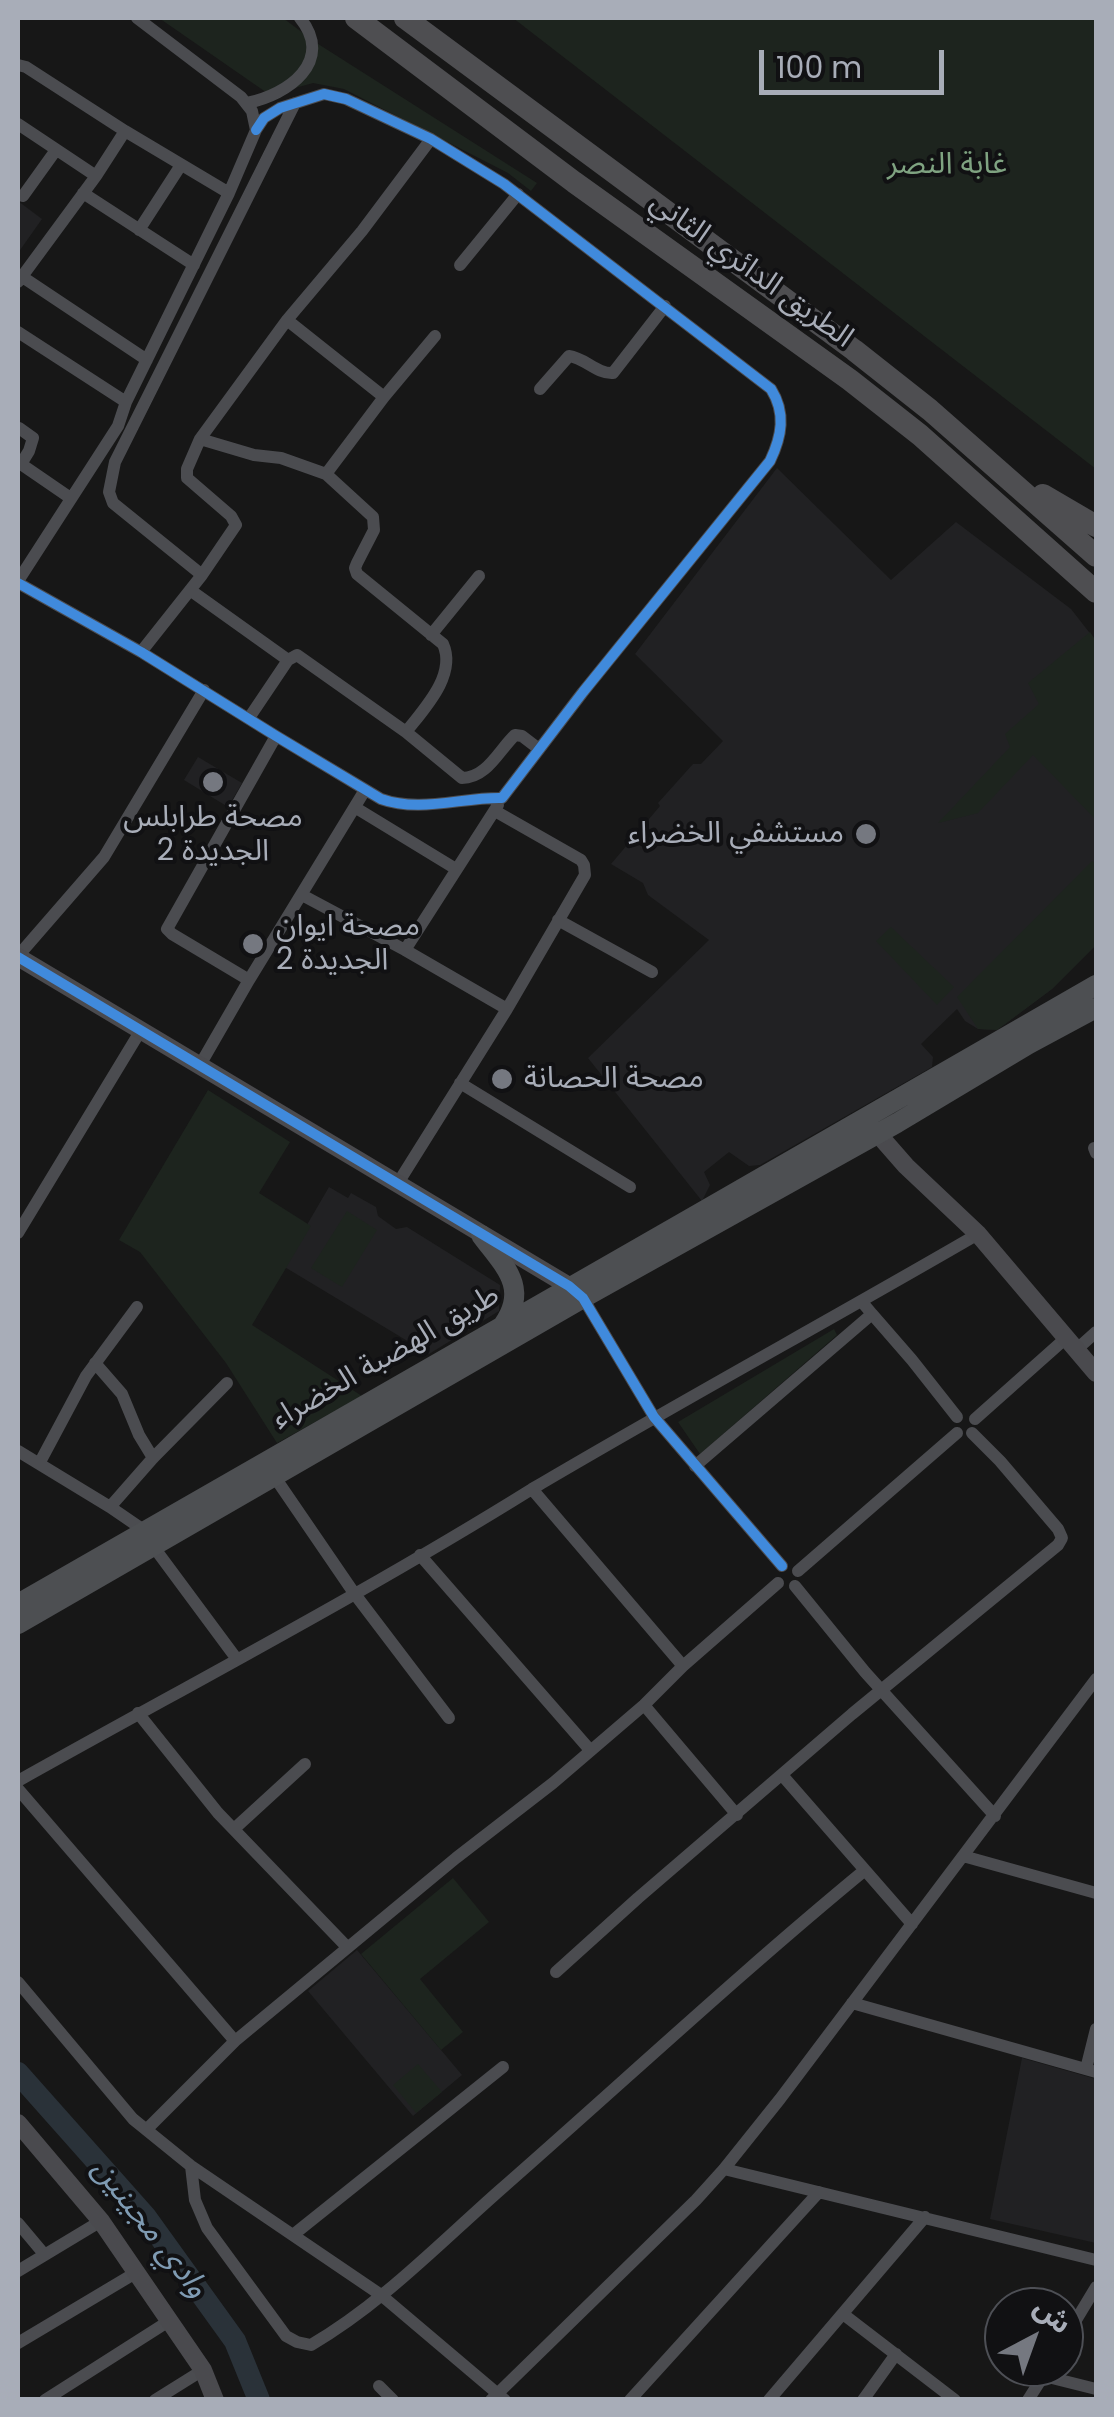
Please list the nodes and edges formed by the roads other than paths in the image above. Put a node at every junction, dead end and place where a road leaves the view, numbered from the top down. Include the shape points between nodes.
1 (137, 18) edge
2 (300, 18) edge
3 (356, 18) edge
4 (405, 18) edge
5 (18, 65) edge
6 (247, 103) junction
7 (295, 104) junction
8 (18, 124) edge
9 (256, 130) junction
10 (126, 132) junction
11 (432, 139) junction
12 (56, 150) junction
13 (180, 165) junction
14 (96, 176) junction
15 (84, 193) junction
16 (229, 193) junction
17 (518, 194) junction
18 (22, 196) dead end
19 (139, 230) junction
20 (460, 265) dead end
21 (194, 266) junction
22 (19, 279) edge
23 (665, 306) junction
24 (287, 320) junction
25 (18, 332) edge
26 (435, 336) dead end
27 (147, 360) junction
28 (540, 390) dead end
29 (384, 396) junction
30 (126, 402) junction
31 (19, 428) edge
32 (200, 439) junction
33 (19, 463) edge
34 (995, 467) junction
35 (326, 474) junction
36 (69, 497) junction
37 (1096, 526) edge
38 (1096, 556) edge
39 (202, 574) junction
40 (479, 576) dead end
41 (18, 582) edge
42 (190, 590) junction
43 (1096, 592) edge
44 (431, 635) junction
45 (142, 652) junction
46 (288, 660) junction
47 (204, 690) junction
48 (249, 718) junction
49 (406, 732) junction
50 (276, 736) junction
51 (540, 748) junction
52 (365, 790) junction
53 (502, 798) junction
54 (356, 808) junction
55 (495, 811) junction
56 (456, 869) junction
57 (302, 895) junction
58 (558, 920) junction
59 (405, 950) junction
60 (18, 956) edge
61 (652, 972) dead end
62 (248, 980) junction
63 (1096, 985) edge
64 (507, 1008) junction
65 (1096, 1008) edge
66 (1096, 1025) edge
67 (141, 1030) junction
68 (1006, 1058) junction
69 (200, 1066) junction
70 (460, 1083) junction
71 (878, 1134) junction
72 (398, 1182) junction
73 (630, 1188) dead end
74 (18, 1233) edge
75 (481, 1234) junction
76 (978, 1234) junction
77 (576, 1292) junction
78 (862, 1302) junction
79 (137, 1308) dead end
80 (872, 1314) junction
81 (502, 1326) junction
82 (1096, 1332) edge
83 (1071, 1344) junction
84 (96, 1362) junction
85 (1096, 1373) edge
86 (227, 1383) dead end
87 (654, 1417) junction
88 (968, 1428) junction
89 (18, 1451) edge
90 (153, 1458) junction
91 (39, 1464) junction
92 (695, 1466) junction
93 (274, 1476) junction
94 (532, 1489) junction
95 (110, 1507) junction
96 (149, 1538) junction
97 (420, 1555) junction
98 (782, 1566) junction
99 (798, 1571) junction
100 (778, 1583) junction
101 (795, 1586) junction
102 (354, 1593) junction
103 (18, 1604) edge
104 (18, 1624) edge
105 (236, 1658) junction
106 (684, 1666) junction
107 (1096, 1679) edge
108 (882, 1690) junction
109 (644, 1705) junction
110 (138, 1713) junction
111 (448, 1718) dead end
112 (590, 1750) junction
113 (306, 1764) dead end
114 (782, 1775) junction
115 (18, 1781) edge
116 (18, 1789) edge
117 (737, 1815) junction
118 (994, 1816) junction
119 (234, 1830) junction
120 (963, 1856) junction
121 (865, 1870) junction
122 (1096, 1893) edge
123 (912, 1924) junction
124 (347, 1947) junction
125 (556, 1972) dead end
126 (18, 1982) edge
127 (852, 2003) junction
128 (1096, 2029) edge
129 (235, 2041) junction
130 (503, 2067) dead end
131 (1091, 2070) edge
132 (19, 2127) edge
133 (147, 2130) junction
134 (191, 2166) junction
135 (724, 2169) junction
136 (819, 2192) junction
137 (925, 2217) junction
138 (101, 2220) junction
139 (18, 2224) edge
140 (294, 2235) junction
141 (44, 2254) junction
142 (1096, 2260) edge
143 (18, 2271) edge
144 (137, 2272) junction
145 (380, 2295) junction
146 (842, 2314) junction
147 (169, 2321) junction
148 (18, 2344) edge
149 (896, 2354) junction
150 (203, 2370) junction
151 (379, 2386) dead end
152 (498, 2398) edge
153 (770, 2399) edge
154 (45, 2400) edge
155 (154, 2400) edge
156 (215, 2400) edge
157 (393, 2400) edge
158 (630, 2400) edge
159 (863, 2400) edge
160 (956, 2400) edge

1 - 6 street
2 - 6 street via 311,36 308,64 279,94
3 - 43 highway, الطريق الدائري الثاني via 850,380
4 - 34 highway, الطريق الدائري الثاني via 854,350
5 - 10 street
6 - 9 street
7 - 9 street via 272,113
7 - 11 street via 340,96
7 - 39 street via 115,462 109,492 113,504
8 - 12 street
9 - 16 street
10 - 13 street
10 - 14 street
11 - 17 street
11 - 24 street
12 - 14 street
12 - 18 street
13 - 16 street
13 - 19 street
14 - 15 street
15 - 19 street
15 - 22 street
16 - 21 street
17 - 20 street
17 - 23 street
19 - 21 street
21 - 27 street
22 - 27 street
23 - 28 street via 613,373 569,356
23 - 51 street via 772,388 781,422 778,443
24 - 29 street
24 - 32 street
25 - 30 street
26 - 29 street
27 - 30 street
29 - 35 street
30 - 36 street via 118,426
31 - 33 street via 33,438
32 - 35 street
32 - 39 street via 186,478 236,525
33 - 36 street
34 - 37 highway
34 - 38 highway, الطريق الدائري الثاني
35 - 44 street via 375,523 357,574
36 - 41 street
39 - 42 street
40 - 44 street
41 - 45 street
42 - 45 street
42 - 46 street
44 - 49 street via 448,659 426,708
45 - 47 street
46 - 48 street
46 - 49 street via 301,656
47 - 48 street
47 - 60 street via 104,857
48 - 50 street
49 - 51 street via 462,778 474,778 516,736
50 - 52 street
50 - 62 street via 167,929
51 - 53 street
52 - 53 street via 410,805
52 - 54 street
53 - 55 street
54 - 56 street
54 - 57 street
55 - 56 street
55 - 58 street via 584,865 583,879
56 - 59 street
57 - 59 street
57 - 62 street
58 - 61 street
58 - 64 street
59 - 64 street
60 - 67 street
62 - 69 street
63 - 77 main road, طريق الهضبة الخضراء
64 - 70 street
65 - 68 main road, طريق الهضبة الخضراء
66 - 68 main road
67 - 69 street
67 - 74 street
68 - 71 main road, طريق الهضبة الخضراء
69 - 72 street
70 - 72 street
70 - 73 street
71 - 76 street
71 - 77 main road, طريق الهضبة الخضراء
72 - 75 street
75 - 77 street
75 - 81 main road via 513,1282 514,1302
76 - 78 street
76 - 83 street
77 - 81 main road, طريق الهضبة الخضراء
77 - 87 street
77 - 93 main road, طريق الهضبة الخضراء
78 - 80 street
78 - 87 street
79 - 84 street
80 - 88 street via 957,1417 965,1414
80 - 92 street
81 - 96 main road, طريق الهضبة الخضراء
82 - 83 street
83 - 85 street
83 - 88 street
84 - 90 street via 122,1394
84 - 91 street
86 - 90 street
87 - 92 street
87 - 94 street
88 - 99 street
88 - 108 street via 1062,1540
89 - 91 street
90 - 95 street
91 - 95 street
92 - 98 street
93 - 96 main road, طريق الهضبة الخضراء
93 - 102 street
94 - 97 street
94 - 106 street
95 - 96 street
96 - 103 main road, طريق الهضبة الخضراء
96 - 104 main road, طريق الهضبة الخضراء
96 - 105 street
97 - 102 street
97 - 112 street
98 - 99 street
98 - 100 street
99 - 101 street
100 - 101 street
100 - 106 street
101 - 108 street
102 - 105 street
102 - 111 street
105 - 110 street
106 - 109 street
107 - 118 street
108 - 114 street
108 - 118 street
109 - 112 street
109 - 117 street
110 - 115 street
110 - 119 street
112 - 124 street
113 - 119 street
114 - 117 street
114 - 121 street
116 - 129 street
117 - 125 street
118 - 120 street
119 - 124 street
120 - 122 street
120 - 123 street
121 - 123 street
121 - 145 street
123 - 127 street
124 - 129 street
126 - 133 street
127 - 131 street
127 - 135 street
128 - 131 street
129 - 133 street
130 - 140 street
132 - 138 street
133 - 134 street
134 - 140 street
134 - 145 street via 195,2200 208,2228 286,2336 311,2345
135 - 136 street
135 - 152 street
136 - 137 street
136 - 158 street
137 - 142 street
137 - 146 street
138 - 141 street
138 - 144 street
139 - 141 street
140 - 145 street
141 - 143 street
144 - 147 street
144 - 148 street
145 - 152 street
146 - 149 street
146 - 153 street
147 - 150 street
147 - 154 street
149 - 159 street
149 - 160 street
150 - 155 street
150 - 156 street
151 - 157 street

